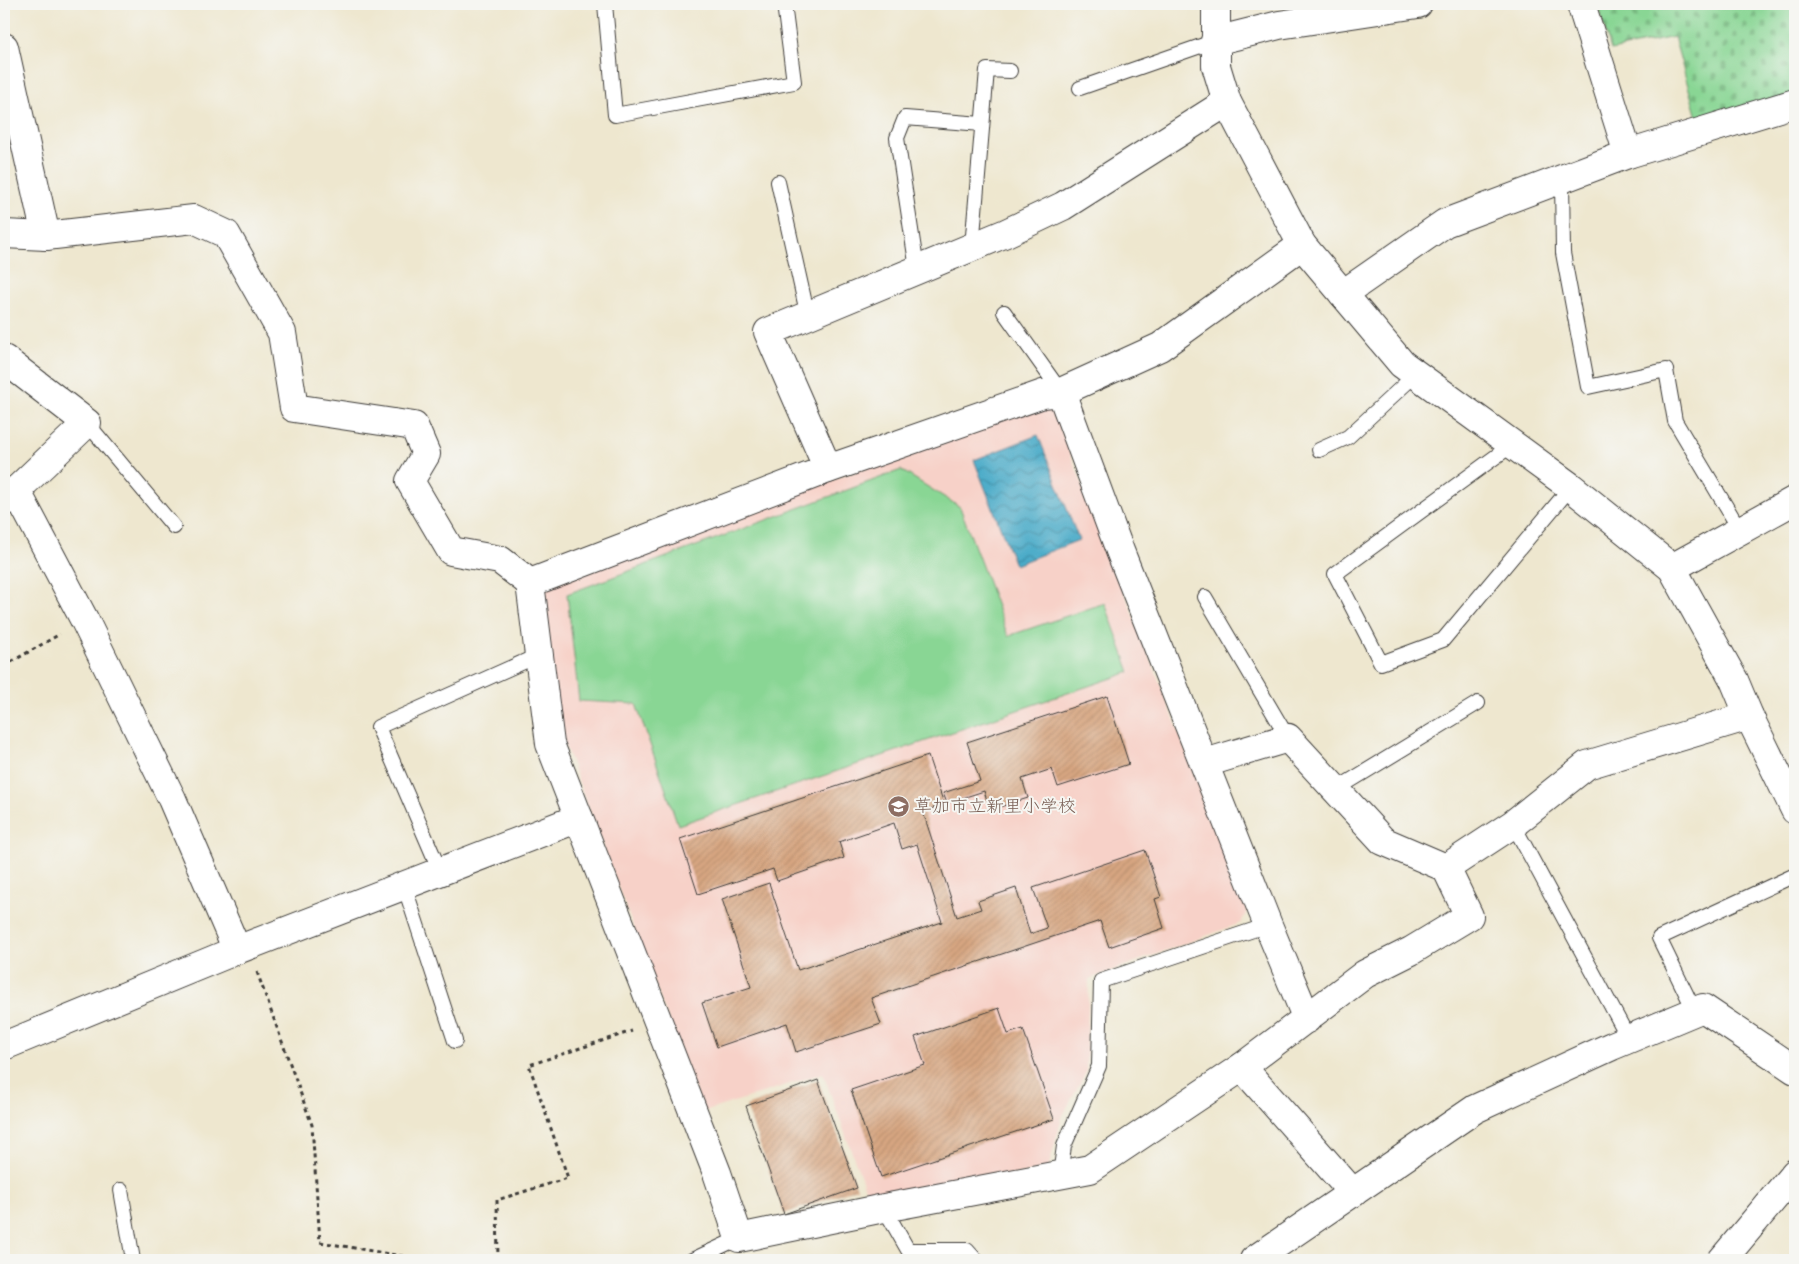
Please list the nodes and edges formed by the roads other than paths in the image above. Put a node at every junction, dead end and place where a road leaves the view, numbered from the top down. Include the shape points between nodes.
1 (605, 4) edge
2 (784, 4) edge
3 (1216, 4) edge
4 (1418, 4) edge
5 (1581, 4) edge
6 (1215, 41) junction
7 (4, 47) edge
8 (1010, 71) dead end
9 (1080, 88) dead end
10 (1227, 102) junction
11 (1795, 104) edge
12 (982, 124) junction
13 (1628, 154) junction
14 (1562, 179) junction
15 (778, 182) dead end
16 (4, 234) edge
17 (46, 236) junction
18 (1302, 245) junction
19 (972, 247) junction
20 (917, 269) junction
21 (1343, 294) junction
22 (1004, 312) dead end
23 (808, 317) junction
24 (4, 359) edge
25 (1416, 374) junction
26 (1061, 392) junction
27 (87, 423) junction
28 (1513, 444) junction
29 (1319, 450) dead end
30 (828, 468) junction
31 (1571, 487) junction
32 (10, 496) edge
33 (1793, 506) edge
34 (174, 527) dead end
35 (1740, 530) junction
36 (1672, 568) junction
37 (530, 583) junction
38 (1205, 597) dead end
39 (539, 655) junction
40 (1478, 703) dead end
41 (1749, 716) junction
42 (1288, 738) junction
43 (1205, 762) junction
44 (1335, 790) junction
45 (1795, 810) edge
46 (579, 818) junction
47 (1514, 824) junction
48 (1446, 868) junction
49 (440, 871) junction
50 (1795, 875) edge
51 (404, 885) junction
52 (1268, 925) junction
53 (242, 948) junction
54 (1695, 1012) junction
55 (1307, 1019) junction
56 (1629, 1039) junction
57 (455, 1042) dead end
58 (4, 1046) edge
59 (1242, 1067) junction
60 (1795, 1070) edge
61 (1795, 1173) edge
62 (1060, 1175) junction
63 (121, 1190) dead end
64 (1353, 1193) junction
65 (884, 1208) junction
66 (739, 1238) junction
67 (133, 1260) edge
68 (692, 1260) edge
69 (976, 1260) edge
70 (1254, 1260) edge
71 (1722, 1260) edge

1 - 2 lane via 615,115 794,82
3 - 6 street
4 - 6 street via 1279,25
5 - 13 street
6 - 9 lane
6 - 10 street via 1216,66
7 - 17 street
8 - 12 lane via 987,70
10 - 18 street
10 - 19 street via 1064,206
11 - 13 street
12 - 19 lane
12 - 20 lane via 905,118 897,138
13 - 14 street
14 - 21 street via 1445,223
14 - 35 lane via 1563,253 1588,387 1666,370 1675,421
15 - 23 lane
16 - 17 street
17 - 37 street via 194,219 226,234 282,333 294,408 414,426 426,454 410,481 451,552 500,560
18 - 21 street
18 - 26 street via 1160,347
19 - 20 street
20 - 23 street
21 - 25 street via 1402,364
22 - 26 lane
23 - 30 street via 768,332
24 - 27 street
25 - 28 street
25 - 29 lane via 1348,437
26 - 30 street via 1043,394
26 - 43 street via 1120,551
27 - 32 street
27 - 34 lane
28 - 31 street
28 - 31 lane via 1335,574 1381,663 1443,640
30 - 37 street
31 - 36 street
32 - 53 street via 85,621
33 - 35 street
35 - 36 street
36 - 41 street via 1734,680
37 - 39 street
38 - 42 lane
39 - 46 street via 550,744
39 - 49 lane via 378,727
40 - 44 lane
41 - 45 street
41 - 47 street via 1587,765
42 - 43 street
42 - 44 street
43 - 52 street
44 - 48 street via 1383,841
46 - 49 street
46 - 66 street via 717,1173
47 - 48 street
47 - 56 lane
48 - 55 street via 1469,916 1365,974
49 - 51 street
50 - 54 lane via 1659,938
51 - 53 street
51 - 57 lane
52 - 55 street
52 - 62 lane via 1100,981 1099,1066 1064,1146
53 - 58 street
54 - 56 street
54 - 60 street via 1703,1008
55 - 59 street
56 - 64 street via 1475,1109
59 - 62 street via 1090,1169
59 - 64 street
61 - 71 street
62 - 65 street
63 - 67 lane
64 - 70 street
65 - 66 street
65 - 69 lane via 908,1250 966,1250
66 - 68 lane

